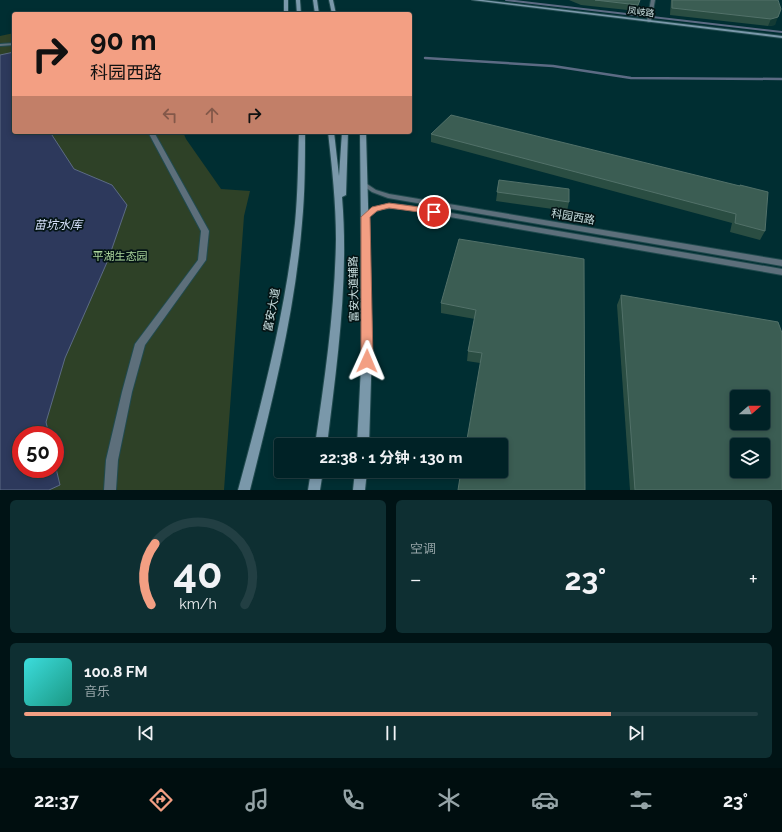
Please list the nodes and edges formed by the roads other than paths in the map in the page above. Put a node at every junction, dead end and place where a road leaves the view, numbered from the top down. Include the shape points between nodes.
1 (286, 0) edge
2 (298, 0) edge
3 (315, 0) edge
4 (331, 0) edge
5 (474, 0) edge
6 (653, 0) edge
7 (286, 12) edge
8 (299, 12) edge
9 (317, 12) edge
10 (334, 12) edge
11 (649, 21) junction
12 (782, 37) edge
13 (12, 44) edge
14 (0, 45) edge
15 (152, 134) edge
16 (302, 134) edge
17 (331, 134) edge
18 (345, 134) edge
19 (363, 134) edge
20 (364, 184) junction
21 (365, 217) junction
22 (340, 238) junction
23 (782, 263) edge
24 (782, 272) edge
25 (321, 438) edge
26 (363, 438) edge
27 (316, 478) edge
28 (360, 478) edge
29 (110, 490) edge
30 (244, 490) edge
31 (314, 490) edge
32 (359, 490) edge

1 - 7 main road
2 - 8 main road
3 - 9 main road
4 - 10 main road
5 - 11 main road, 凤岐路
6 - 11 street
11 - 12 main road, 凤岐路
13 - 14 street
15 - 29 street via 206,231 202,260 140,344 112,460
16 - 30 main road, 富安大道 via 302,193 295,256 277,355
17 - 22 main road
18 - 22 main road
19 - 20 main road, 富安大道辅路
20 - 21 main road, 富安大道辅路
20 - 23 street, 科园西路 via 388,196
21 - 24 street, 科园西路 via 369,212 381,207 404,207
21 - 26 main road, 富安大道辅路 via 367,347
22 - 25 main road via 335,322
27 - 31 main road
28 - 32 main road

